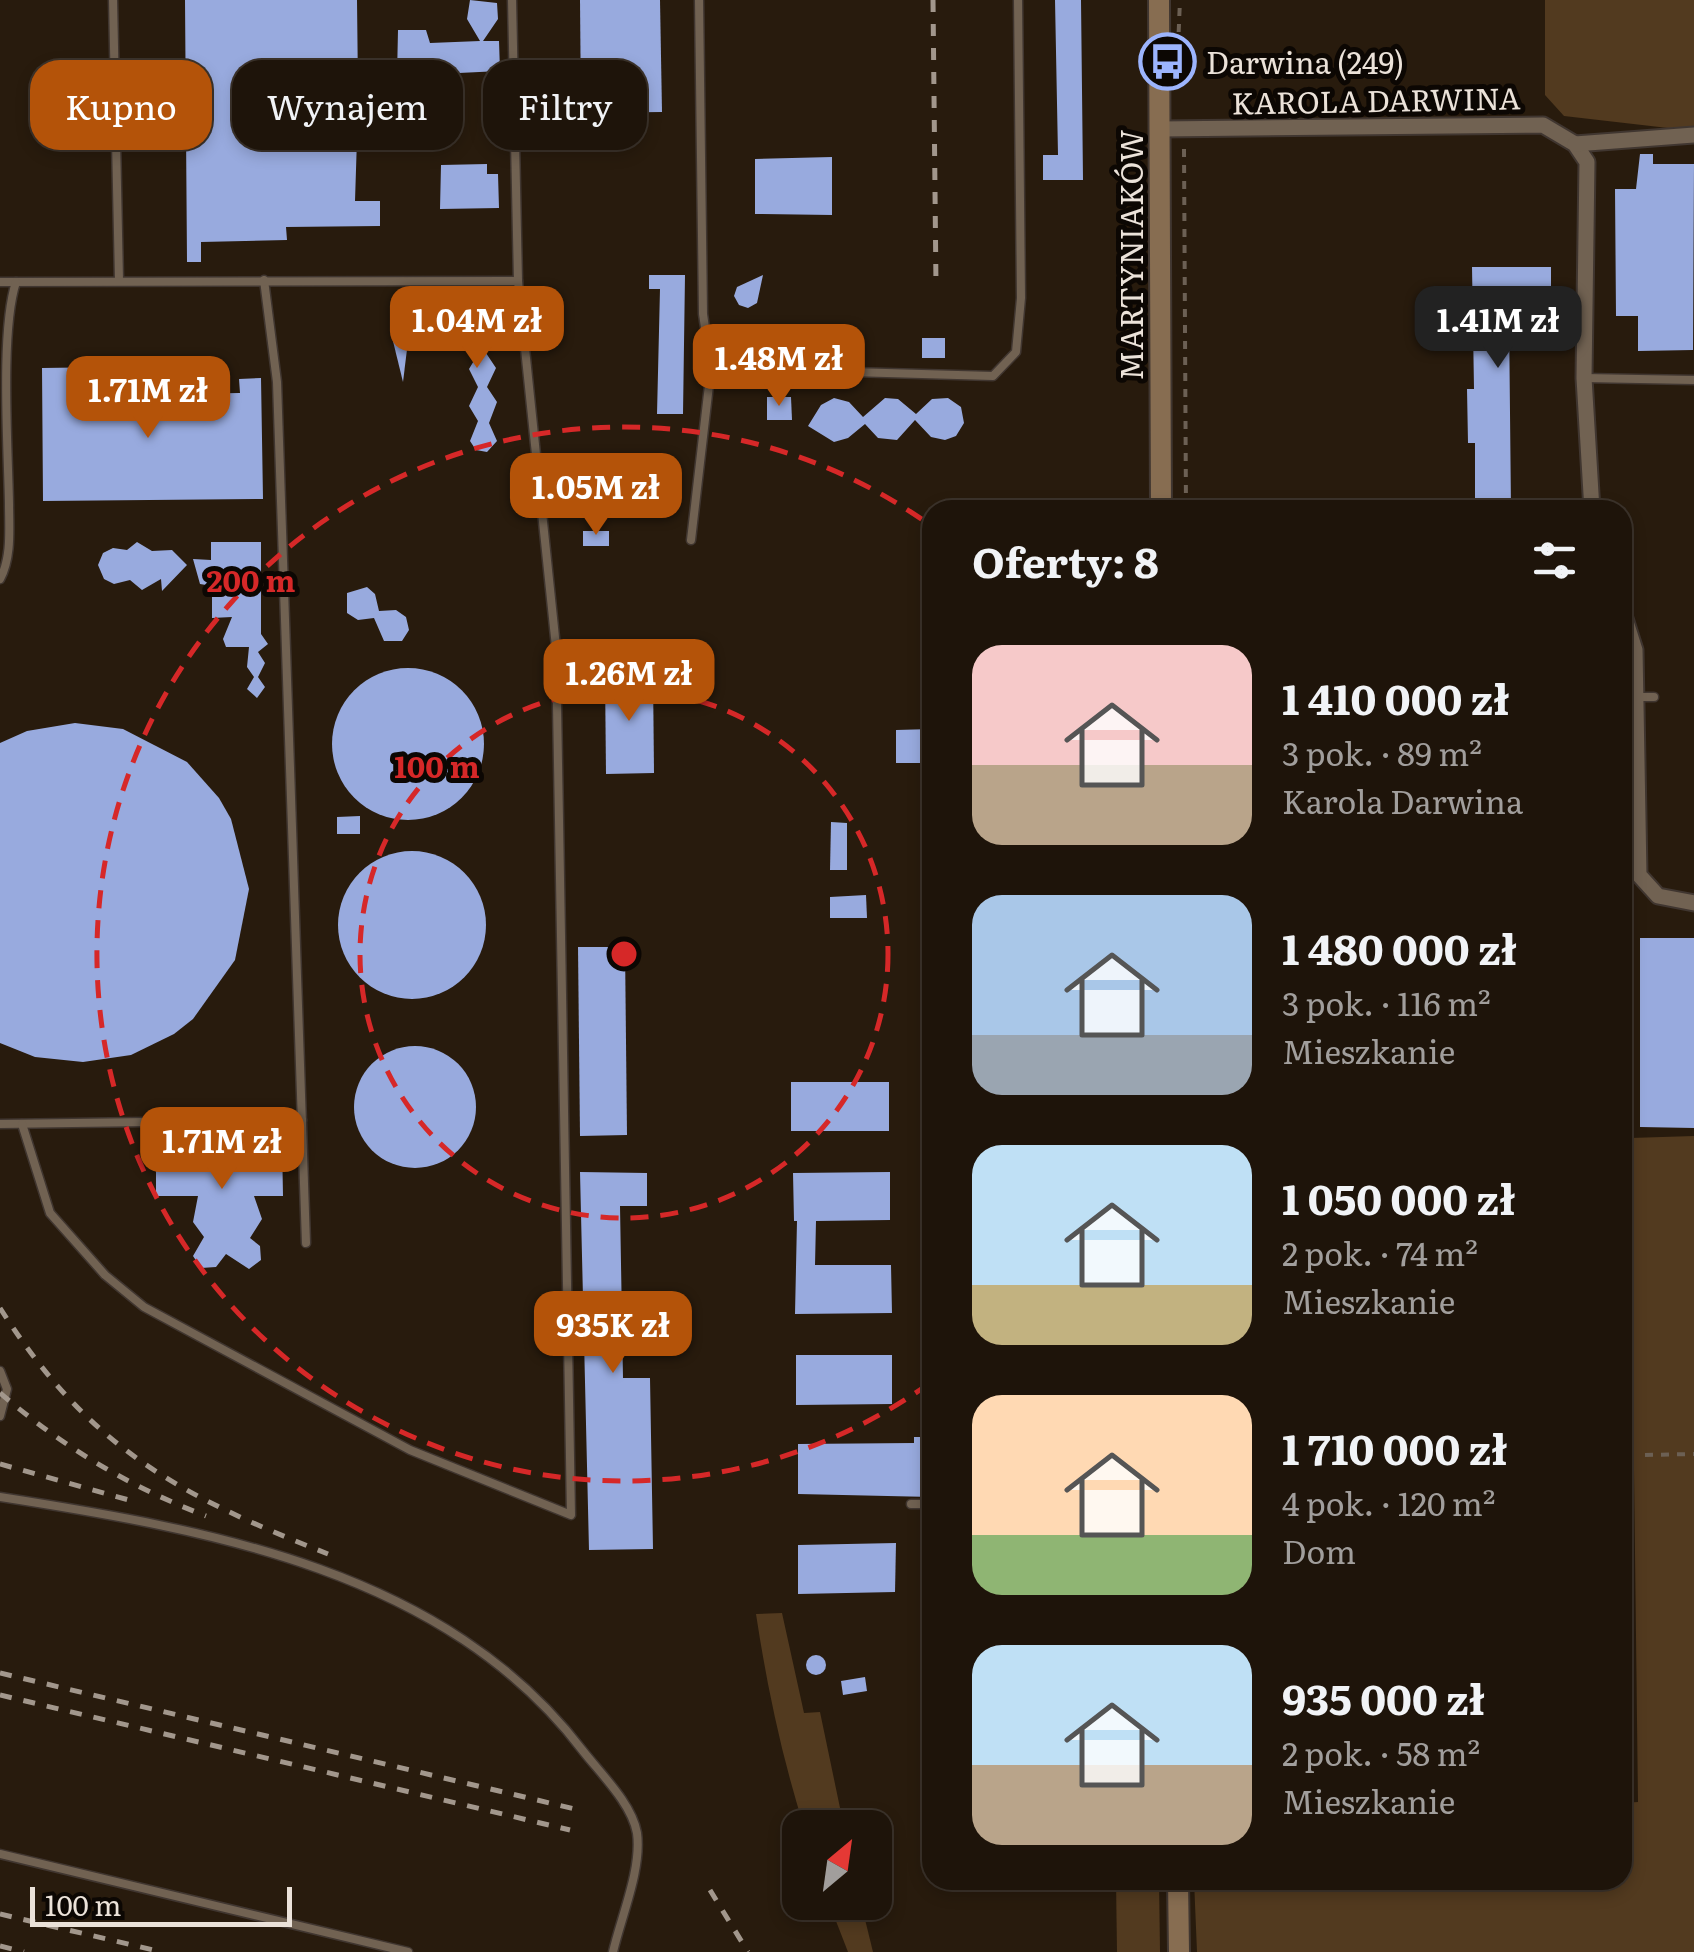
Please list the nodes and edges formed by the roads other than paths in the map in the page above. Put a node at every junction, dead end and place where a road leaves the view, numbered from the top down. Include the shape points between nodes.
1 (114, 0) edge
2 (512, 0) edge
3 (699, 0) edge
4 (1018, 0) edge
5 (1159, 0) edge
6 (1161, 129) junction
7 (1694, 135) edge
8 (1576, 144) junction
9 (119, 280) junction
10 (264, 280) junction
11 (518, 281) junction
12 (0, 282) edge
13 (16, 282) junction
14 (711, 368) junction
15 (1584, 378) junction
16 (1694, 380) edge
17 (1161, 500) edge
18 (1591, 500) edge
19 (691, 540) dead end
20 (0, 579) edge
21 (1632, 641) edge
22 (1636, 697) junction
23 (1654, 698) dead end
24 (1694, 903) edge
25 (302, 1120) junction
26 (0, 1124) edge
27 (22, 1124) junction
28 (306, 1243) dead end
29 (0, 1371) edge
30 (0, 1416) edge
31 (0, 1497) edge
32 (911, 1504) dead end
33 (922, 1504) edge
34 (0, 1854) edge
35 (1178, 1890) edge
36 (408, 1952) edge
37 (612, 1952) edge
38 (1179, 1952) edge

1 - 9 lane
2 - 11 lane
3 - 14 lane via 703,314
4 - 14 lane via 1016,352 993,376
5 - 6 main road, MARTYNIAKÓW
6 - 8 street, KAROLA DARWINA via 1543,125
6 - 17 main road, MARTYNIAKÓW
7 - 8 street
8 - 15 street via 1587,162
9 - 10 lane
9 - 13 lane
10 - 11 lane
10 - 25 lane via 277,382
11 - 27 lane via 556,646 571,1515 394,1442 144,1308 104,1275 50,1213
12 - 13 lane
13 - 20 lane via 6,320 8,560
14 - 19 lane
15 - 16 lane
15 - 18 street
21 - 22 street
22 - 23 lane
22 - 24 street via 1639,876 1658,896
25 - 27 lane
25 - 28 lane
26 - 27 lane
29 - 30 lane via 7,1389
31 - 37 lane via 144,1521 314,1567 422,1612 493,1659 550,1712 632,1819 637,1846
32 - 33 lane
34 - 36 lane
35 - 38 main road

